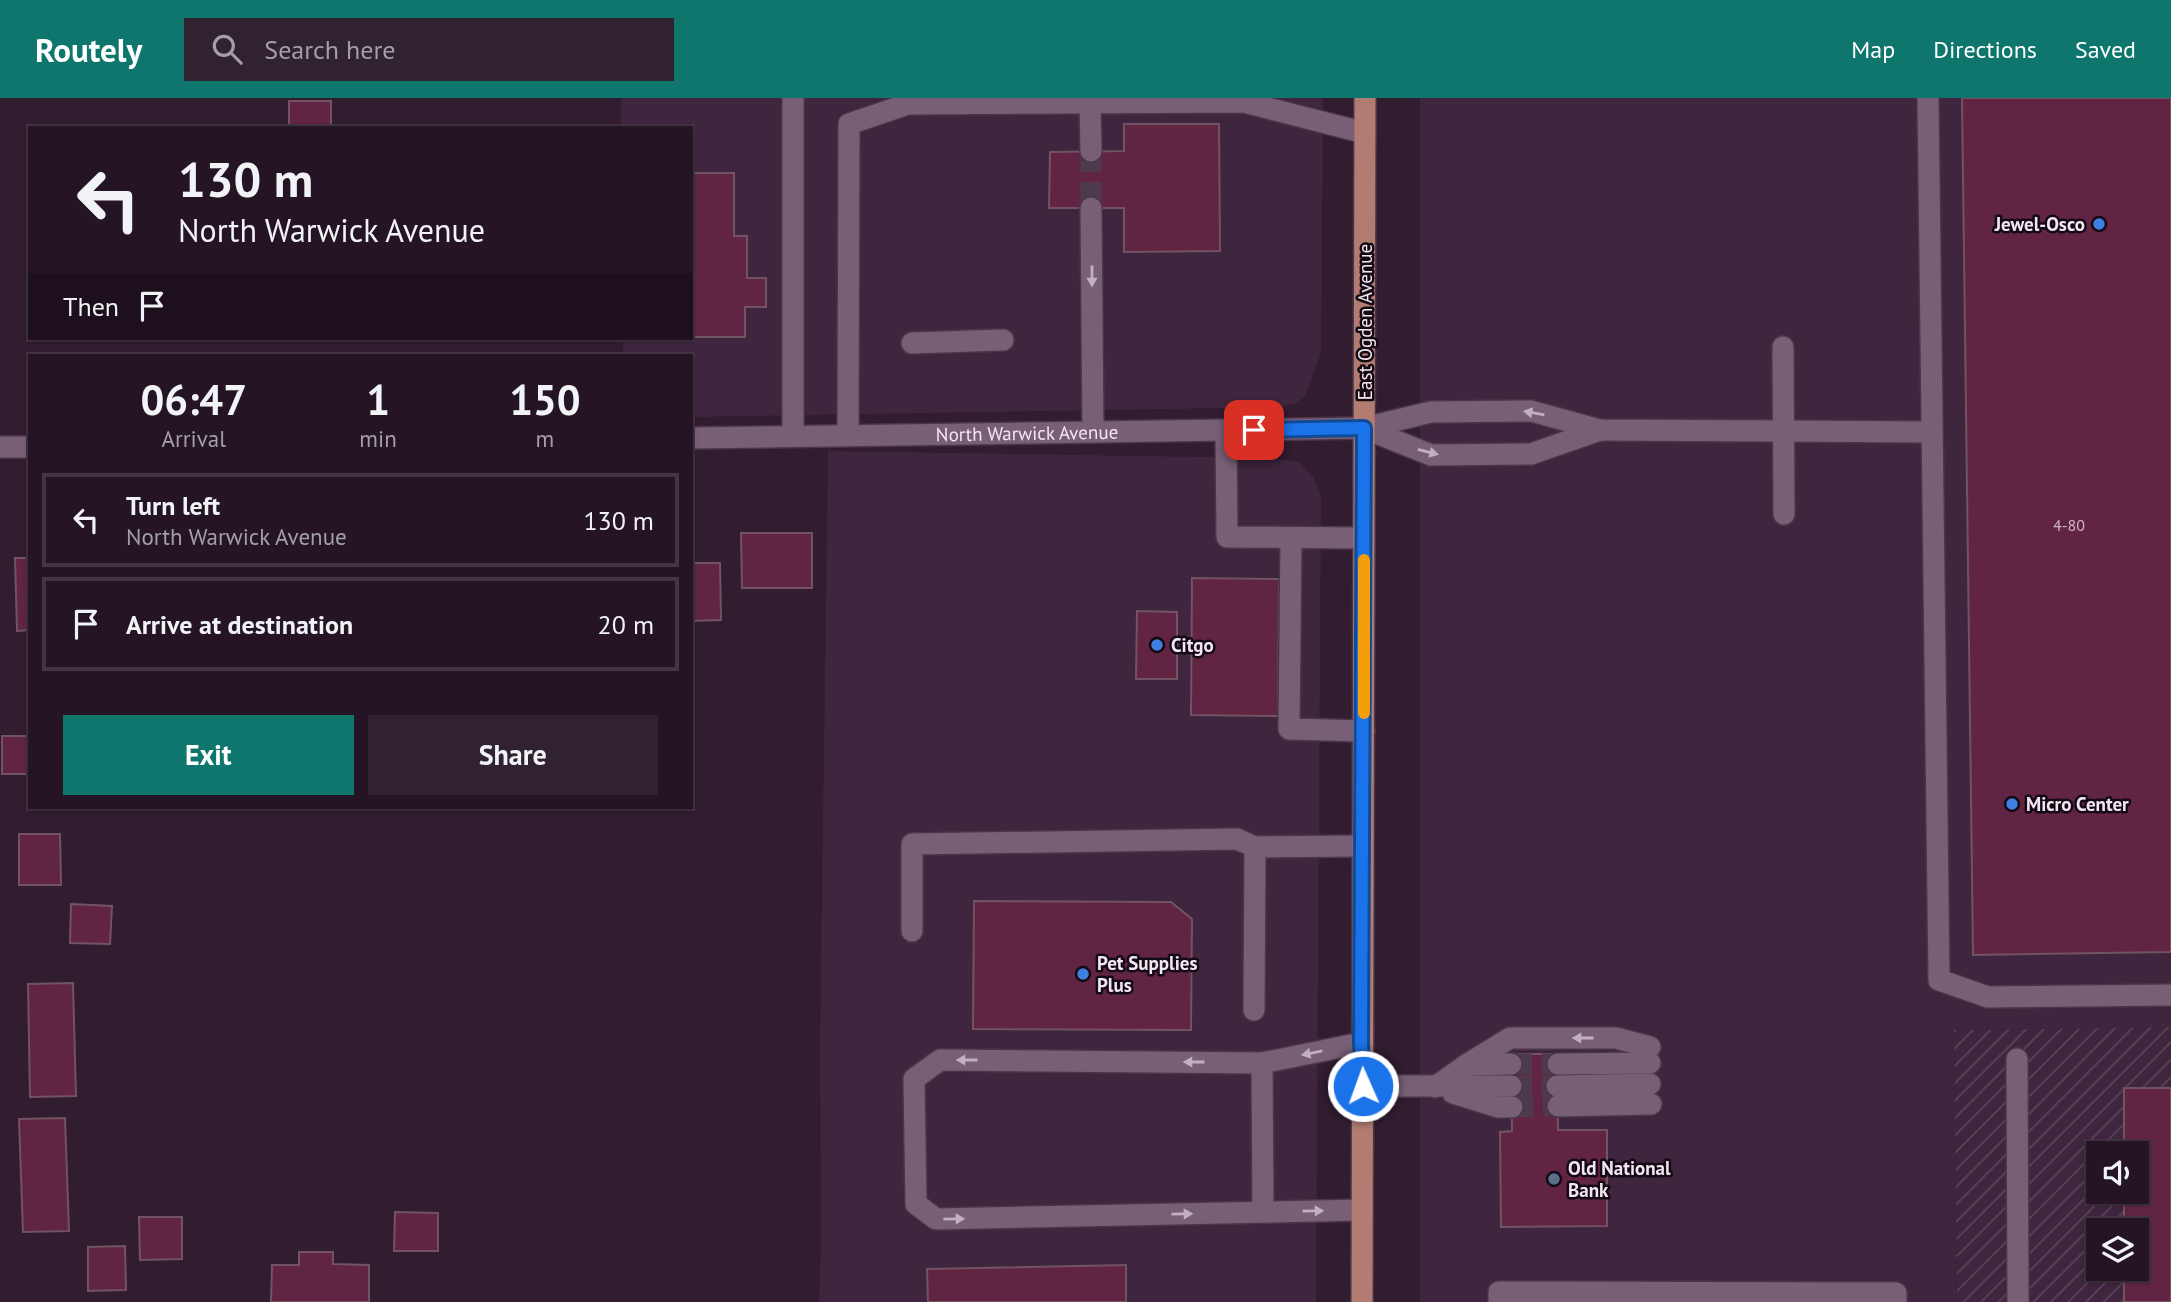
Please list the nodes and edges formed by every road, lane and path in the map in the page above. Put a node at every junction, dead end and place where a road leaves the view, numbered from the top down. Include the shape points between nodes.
1 (793, 98) edge
2 (1365, 98) edge
3 (1928, 98) edge
4 (1090, 103) junction
5 (1365, 134) junction
6 (1091, 151) tunnel mouth
7 (1091, 208) tunnel mouth
8 (1003, 340) dead end
9 (912, 343) dead end
10 (1783, 346) dead end
11 (1364, 428) junction
12 (1226, 430) junction
13 (1600, 430) junction
14 (1783, 431) junction
15 (1093, 432) junction
16 (1932, 432) junction
17 (793, 436) junction
18 (848, 436) junction
19 (693, 438) edge
20 (0, 447) edge
21 (28, 447) edge
22 (1784, 514) dead end
23 (1291, 538) junction
24 (1364, 538) junction
25 (1364, 731) junction
26 (1363, 846) junction
27 (1255, 847) junction
28 (912, 931) dead end
29 (2171, 995) edge
30 (1254, 1010) dead end
31 (1361, 1043) junction
32 (2017, 1059) dead end
33 (1262, 1063) junction
34 (1511, 1064) tunnel mouth
35 (1558, 1064) tunnel mouth
36 (1466, 1065) junction
37 (1650, 1074) junction
38 (1363, 1086) junction
39 (1435, 1087) junction
40 (1558, 1096) tunnel mouth
41 (1512, 1097) tunnel mouth
42 (1362, 1210) junction
43 (1263, 1212) junction
44 (1362, 1302) edge
45 (1499, 1302) edge
46 (1896, 1302) edge
47 (2018, 1302) edge

1 - 17 street
2 - 5 main road, East Ogden Avenue
3 - 16 street
4 - 5 street via 1244,102
4 - 6 street
4 - 18 street via 908,104 849,124
5 - 11 main road, East Ogden Avenue
7 -> 15 street
8 - 9 street
10 - 14 street
11 - 12 street, North Warwick Avenue
13 -> 11 street via 1531,411 1431,412
11 -> 13 street via 1431,455 1531,454
11 - 24 main road, East Ogden Avenue
12 - 15 street, North Warwick Avenue
12 - 23 street via 1227,537
13 - 14 street
14 - 16 street
14 - 22 street
15 - 18 street, North Warwick Avenue
16 - 29 street via 1940,980 1988,997
17 - 18 street, North Warwick Avenue
17 - 19 street, North Warwick Avenue
20 - 21 street
23 - 24 street
23 - 25 street via 1289,729
24 - 25 main road, East Ogden Avenue
25 - 26 main road, East Ogden Avenue
26 - 27 street
26 - 31 main road, East Ogden Avenue
27 - 28 street via 1237,839 912,844
27 - 30 street
31 -> 33 street
31 - 38 main road, East Ogden Avenue
32 - 47 street
33 - 43 street
33 -> 43 street via 940,1060 914,1079 916,1204 936,1219
34 - 36 street
35 - 37 street
37 -> 36 street via 1616,1038 1510,1038
36 - 39 street
37 - 40 street
38 - 39 street
38 - 42 main road, East Ogden Avenue
39 - 41 street via 1498,1107
43 -> 42 street
42 - 44 main road, East Ogden Avenue
45 - 46 street via 1499,1292 1896,1293

